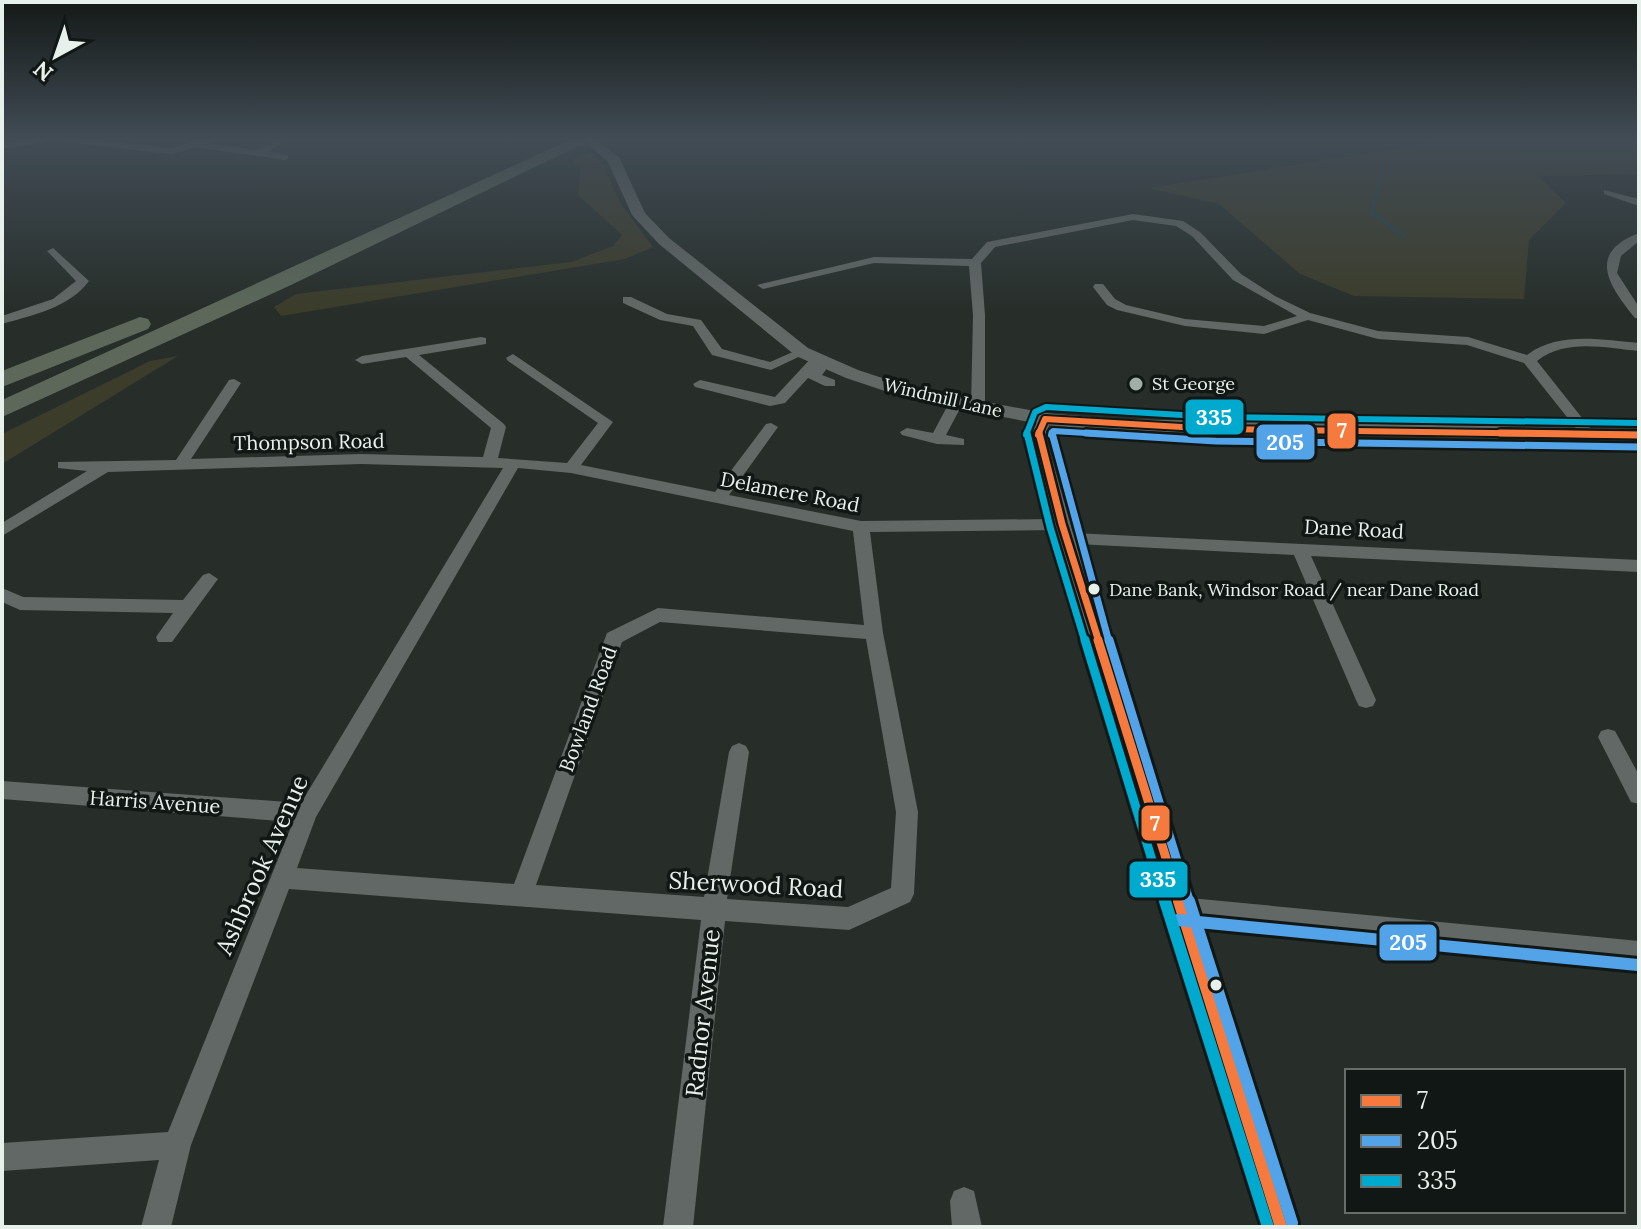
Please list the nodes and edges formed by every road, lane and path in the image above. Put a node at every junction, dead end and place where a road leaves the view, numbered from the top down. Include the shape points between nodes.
1 (432, 195) edge
2 (470, 195) edge
3 (630, 195) edge
4 (1639, 236) edge
5 (53, 251) dead end
6 (975, 263) junction
7 (257, 277) junction
8 (763, 285) dead end
9 (1099, 287) dead end
10 (627, 300) dead end
11 (1639, 315) edge
12 (1306, 316) junction
13 (2, 320) edge
14 (481, 341) dead end
15 (1639, 347) edge
16 (409, 353) junction
17 (117, 357) junction
18 (513, 358) dead end
19 (815, 358) junction
20 (362, 360) dead end
21 (1529, 360) junction
22 (2, 380) edge
23 (234, 383) dead end
24 (830, 383) dead end
25 (700, 384) dead end
26 (2, 390) edge
27 (956, 403) junction
28 (978, 408) junction
29 (2, 409) edge
30 (2, 419) edge
31 (1045, 419) junction
32 (771, 427) dead end
33 (907, 432) dead end
34 (1587, 433) junction
35 (1639, 435) edge
36 (937, 439) junction
37 (959, 442) dead end
38 (489, 463) junction
39 (513, 463) junction
40 (63, 465) dead end
41 (180, 465) junction
42 (105, 467) junction
43 (571, 468) junction
44 (719, 498) junction
45 (861, 527) junction
46 (2, 530) edge
47 (1064, 531) junction
48 (1300, 549) junction
49 (1639, 566) edge
50 (209, 579) dead end
51 (2, 594) edge
52 (187, 607) junction
53 (874, 633) junction
54 (165, 637) dead end
55 (1366, 700) dead end
56 (1608, 737) dead end
57 (739, 752) dead end
58 (2, 790) edge
59 (1639, 795) edge
60 (307, 813) junction
61 (280, 878) junction
62 (521, 895) junction
63 (1179, 908) junction
64 (714, 910) junction
65 (1639, 953) edge
66 (177, 1145) junction
67 (2, 1157) edge
68 (156, 1227) edge
69 (678, 1227) edge
70 (1281, 1227) edge

1 - 7 highway
2 - 17 highway
3 - 19 street, Windmill Lane via 639,215 664,241
4 - 11 street via 1614,253 1611,264 1613,279
5 - 13 street via 83,281 79,287
6 - 8 street via 874,260
6 - 12 street via 991,244 1133,217 1164,220 1196,234 1237,277
6 - 28 street
7 - 22 highway
7 - 26 highway
9 - 12 street via 1112,303 1136,312 1236,330 1263,330
10 - 19 street via 664,317 697,323 717,352 771,366
12 - 21 street via 1378,335 1468,341
14 - 16 street
15 - 21 street via 1558,344
16 - 20 street
16 - 38 street via 499,427
17 - 29 highway
17 - 30 highway
18 - 43 street via 606,422
19 - 24 street via 814,376
19 - 25 street via 780,400
19 - 27 street, Windmill Lane via 909,393
21 - 34 street
23 - 41 street
27 - 28 street, Windmill Lane
27 - 36 street
28 - 31 street, Windmill Lane
31 - 34 street, Windmill Lane via 1216,429
31 - 47 street via 1038,435
32 - 44 street
33 - 36 street
34 - 35 street, Windmill Lane
36 - 37 street
38 - 39 street, Thompson Road
38 - 41 street, Thompson Road via 361,459
39 - 43 street, Delamere Road
39 - 60 street, Ashbrook Avenue
40 - 42 street, Thompson Road
41 - 42 street, Thompson Road
42 - 46 street, Thompson Road
43 - 44 street, Delamere Road
44 - 45 street, Delamere Road
45 - 47 street, Delamere Road
45 - 53 street, Sherwood Road
47 - 48 street, Dane Road
47 - 63 street
48 - 49 street, Dane Road
48 - 55 street
50 - 52 street
51 - 52 street via 20,603
52 - 54 street
53 - 62 street, Bowland Road via 658,615 614,638
53 - 64 street, Sherwood Road via 907,812 902,894 849,919
56 - 59 street
57 - 64 street, Radnor Avenue
58 - 60 street, Harris Avenue
60 - 61 street, Ashbrook Avenue
61 - 62 street, Sherwood Road
61 - 66 street, Ashbrook Avenue
62 - 64 street, Sherwood Road
63 - 65 street
63 - 70 street
64 - 69 street, Radnor Avenue
66 - 67 street
66 - 68 street, Ashbrook Avenue

